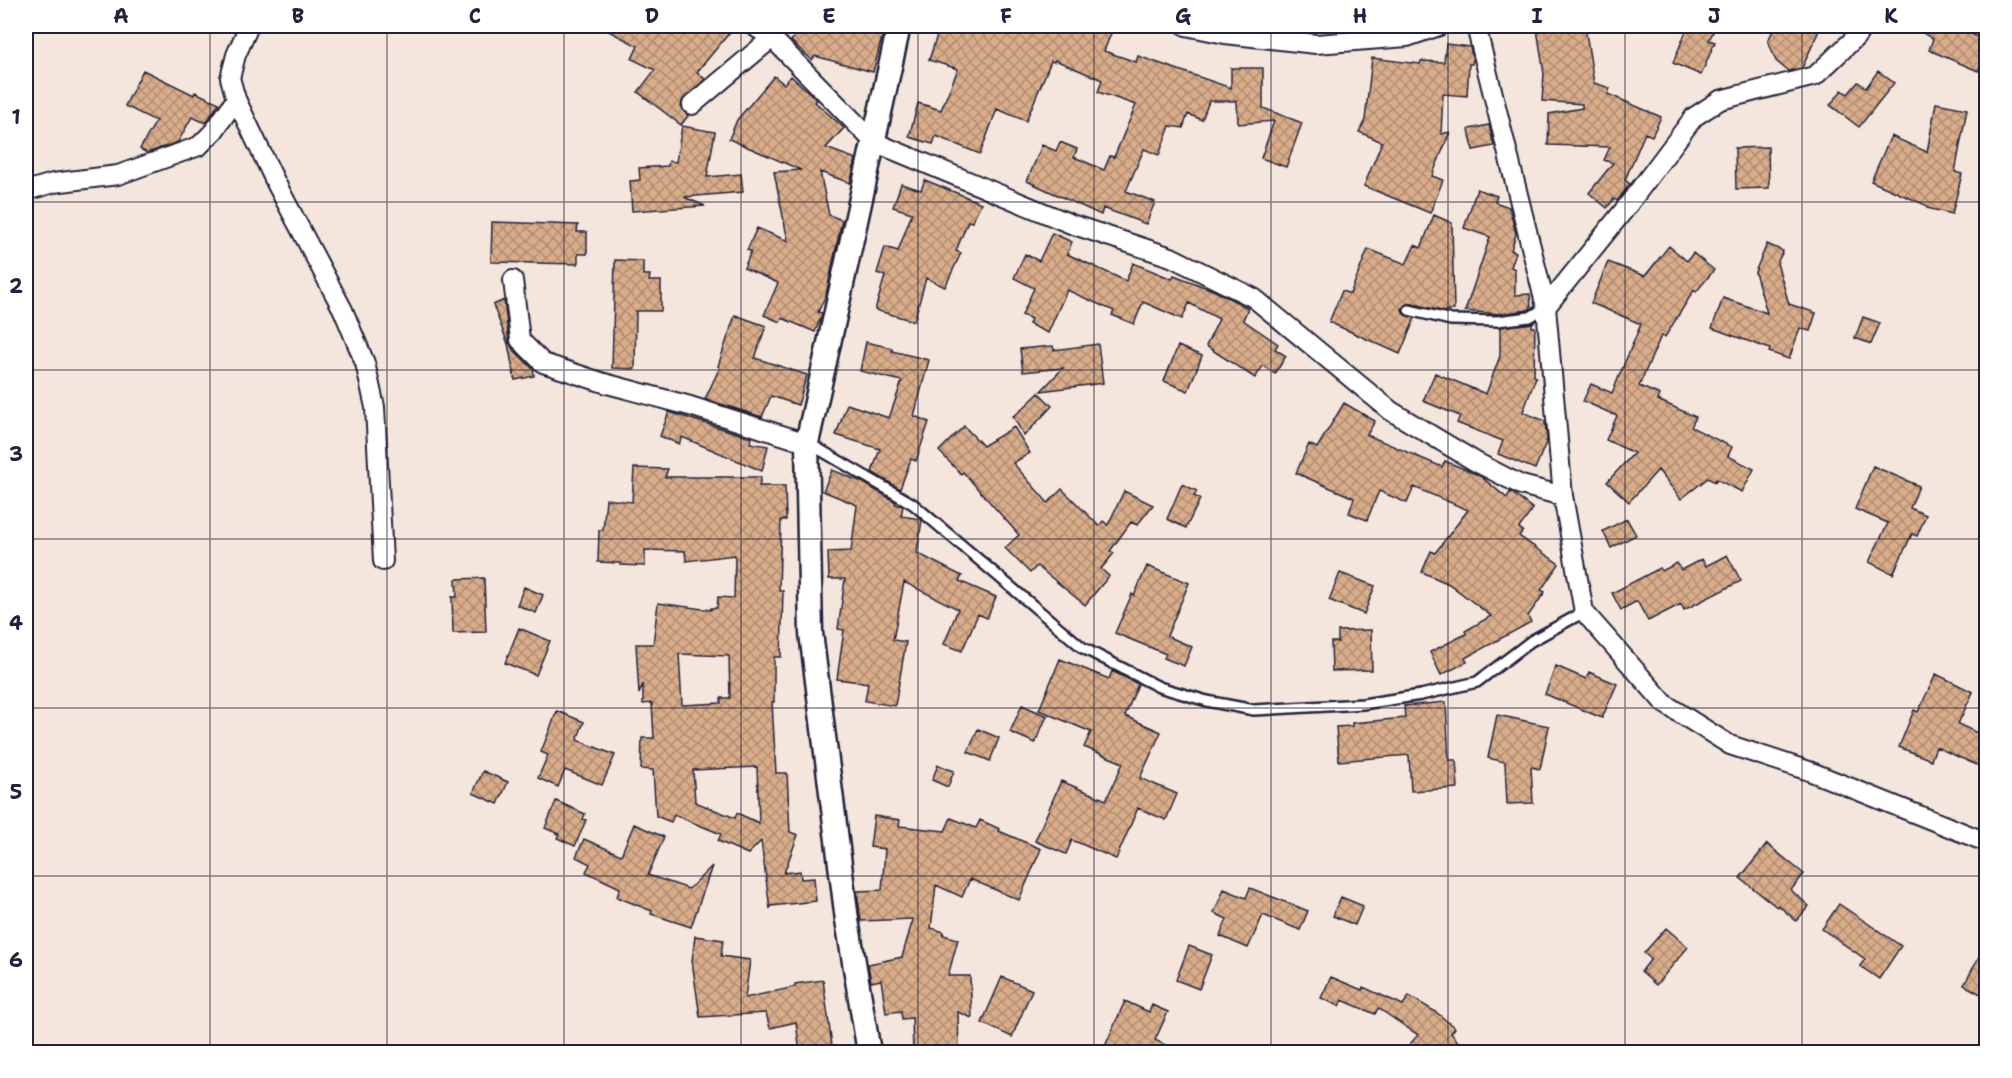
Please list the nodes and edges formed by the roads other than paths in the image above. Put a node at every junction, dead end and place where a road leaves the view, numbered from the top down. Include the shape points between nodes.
1 (249, 26) edge
2 (754, 26) edge
3 (899, 26) edge
4 (1186, 26) edge
5 (1439, 26) edge
6 (1476, 26) edge
7 (1864, 26) edge
8 (772, 38) junction
9 (236, 99) junction
10 (693, 105) dead end
11 (874, 142) junction
12 (26, 191) edge
13 (513, 280) dead end
14 (1546, 307) junction
15 (1408, 310) dead end
16 (807, 443) junction
17 (1563, 496) junction
18 (383, 561) dead end
19 (1584, 612) junction
20 (1986, 842) edge
21 (869, 1053) edge

1 - 9 street via 230,78
2 - 8 street
3 - 11 street
4 - 5 street via 1316,45 1407,37
6 - 14 street
7 - 14 street via 1815,76 1720,100 1694,117
8 - 10 street
8 - 11 street
9 - 12 street via 214,132 199,146 118,175 53,183
9 - 18 street via 344,310 365,363 375,406
11 - 16 street
11 - 17 street via 1071,224 1171,257 1254,298 1391,411 1521,485
13 - 16 street via 520,340 543,363
14 - 15 lane via 1530,317 1497,321 1451,320
14 - 17 street
16 - 19 lane via 913,504 1083,648 1159,687 1207,701 1254,710 1363,704 1477,682 1531,641
16 - 21 street via 811,633 847,920
17 - 19 street
19 - 20 street via 1665,704 1730,745 1809,771

